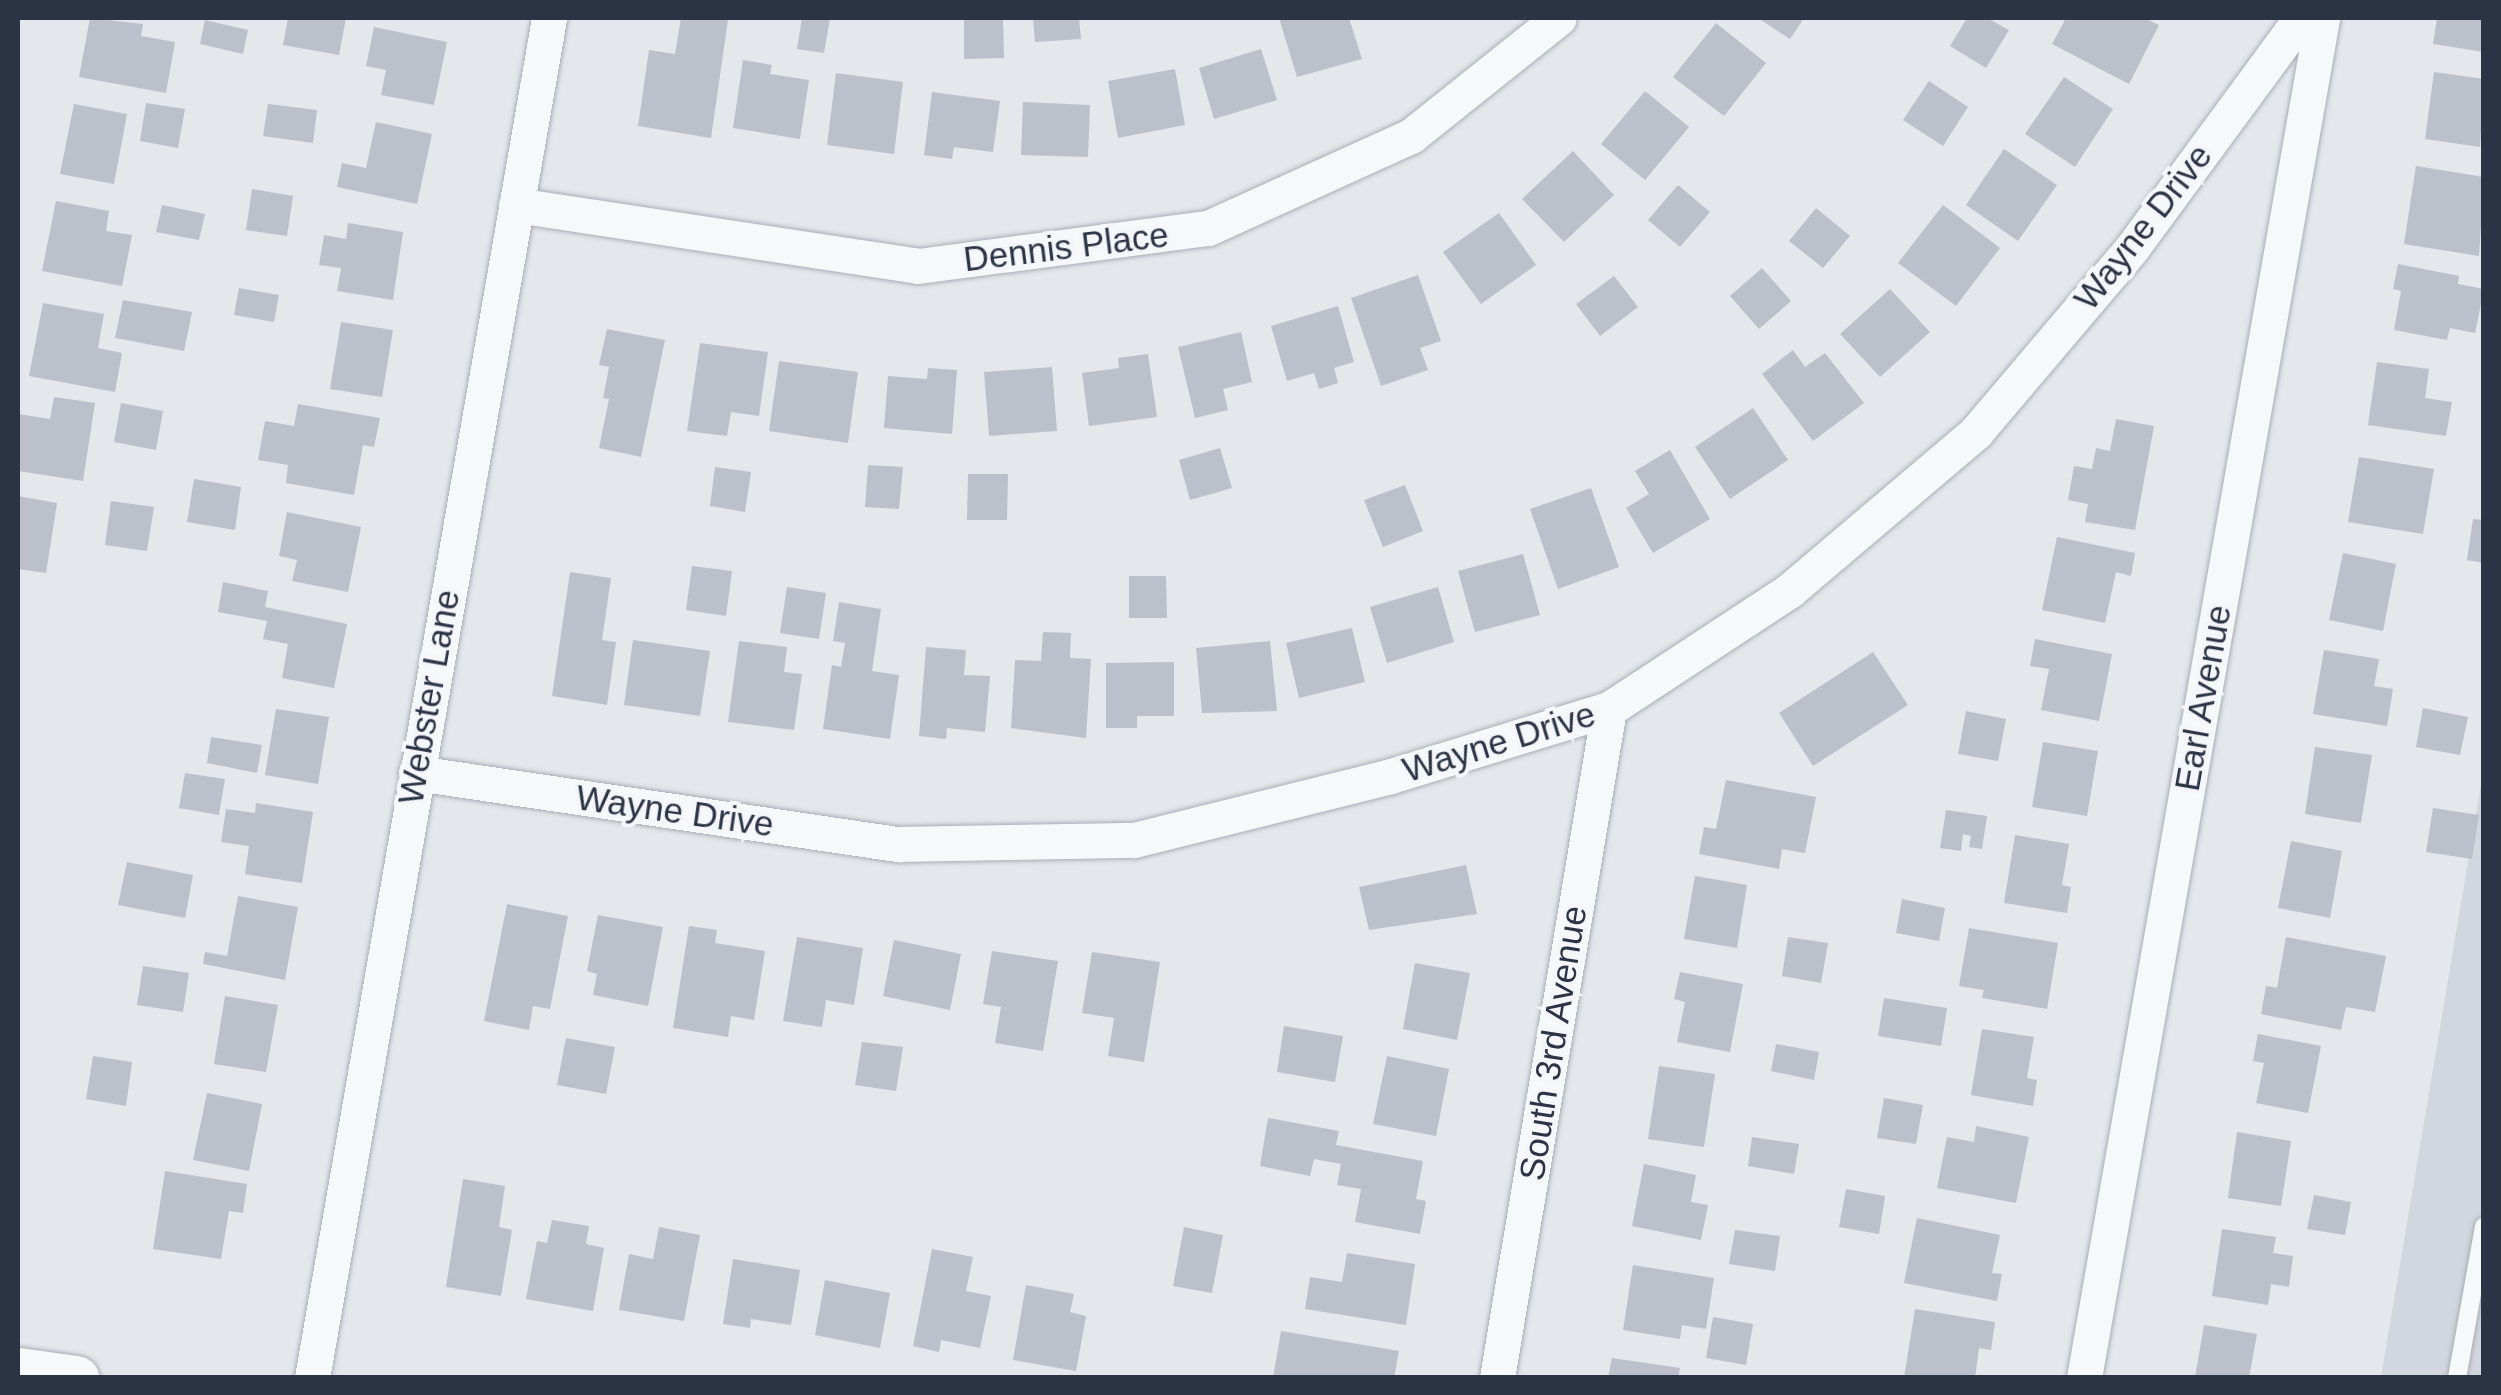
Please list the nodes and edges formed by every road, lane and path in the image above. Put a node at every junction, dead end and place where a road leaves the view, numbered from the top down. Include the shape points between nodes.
1 (549, 18) edge
2 (1560, 18) edge
3 (2301, 18) edge
4 (2322, 18) edge
5 (516, 205) junction
6 (1608, 709) junction
7 (416, 773) junction
8 (2484, 1226) edge
9 (18, 1370) edge
10 (76, 1378) edge
11 (312, 1378) edge
12 (1497, 1378) edge
13 (2084, 1378) edge
14 (2457, 1378) edge

1 - 5 street, Webster Lane
2 - 5 street, Dennis Place via 1411,136 1208,228 918,266
3 - 6 street, Wayne Drive via 2132,248 1976,432 1790,590
4 - 13 street, Earl Avenue
5 - 7 street, Webster Lane
6 - 7 street, Wayne Drive via 1391,776 1134,840 899,844
6 - 12 street, South 3rd Avenue
7 - 11 street, Webster Lane
8 - 14 lane
9 - 10 street

